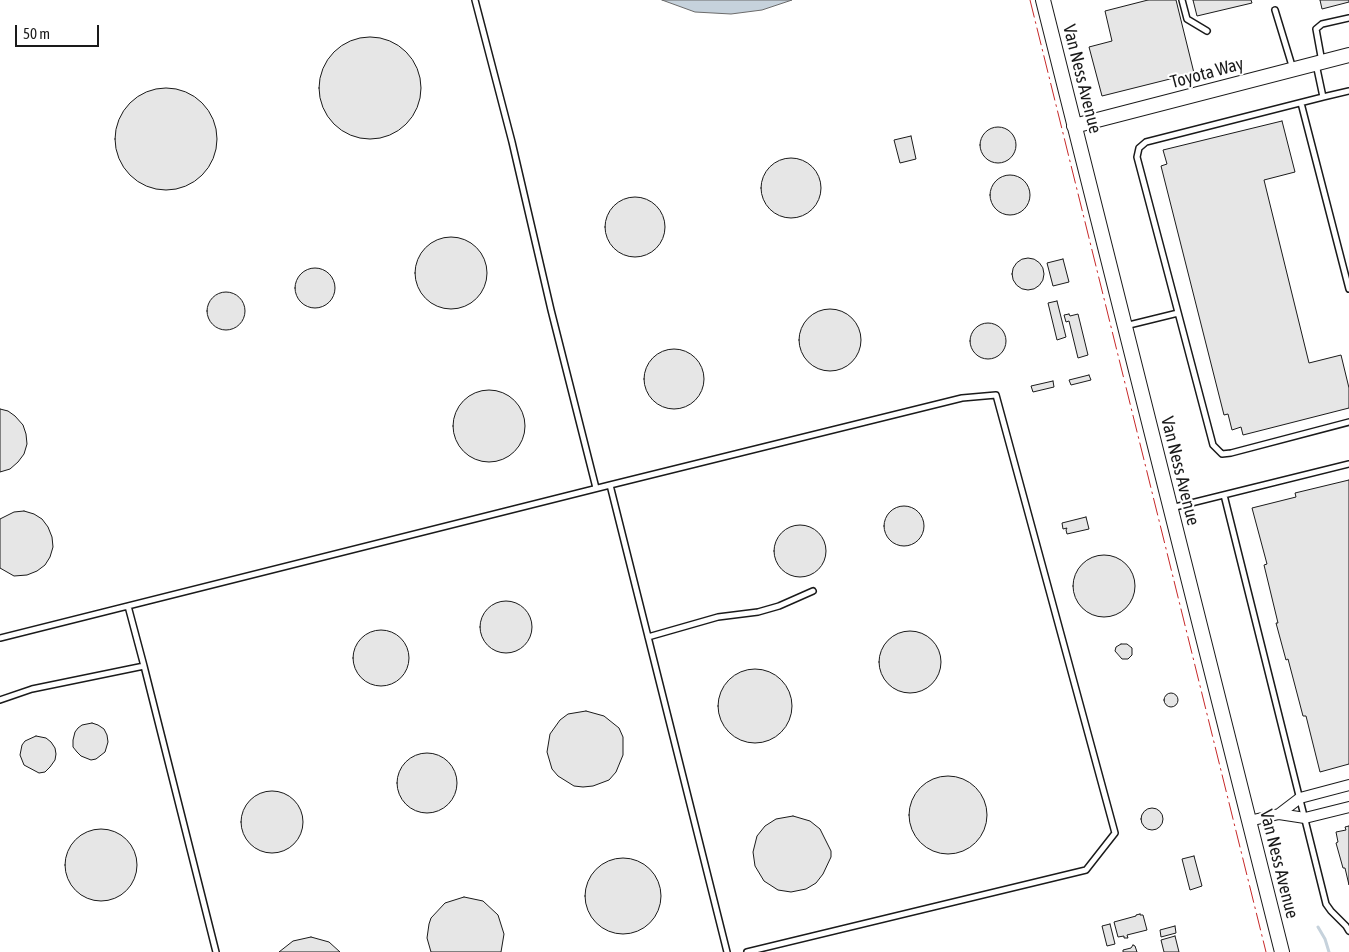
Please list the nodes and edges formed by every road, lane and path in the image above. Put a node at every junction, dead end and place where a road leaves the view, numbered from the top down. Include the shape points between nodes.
1 (475, 0) edge
2 (1043, 0) edge
3 (1182, 0) edge
4 (1275, 10) dead end
5 (1349, 18) edge
6 (1207, 31) dead end
7 (1349, 55) edge
8 (1319, 63) junction
9 (1294, 70) junction
10 (1349, 93) edge
11 (1323, 97) junction
12 (1302, 103) junction
13 (1074, 126) junction
14 (1349, 289) edge
15 (1178, 313) junction
16 (1124, 326) junction
17 (1349, 422) edge
18 (1349, 464) edge
19 (610, 485) junction
20 (596, 488) junction
21 (1224, 495) junction
22 (1170, 508) junction
23 (812, 591) dead end
24 (128, 606) junction
25 (648, 637) junction
26 (0, 638) edge
27 (144, 666) junction
28 (0, 700) edge
29 (1349, 785) edge
30 (1300, 798) junction
31 (1349, 807) edge
32 (1279, 814) junction
33 (1305, 818) junction
34 (1249, 822) junction
35 (1349, 931) edge
36 (216, 952) edge
37 (727, 952) edge
38 (747, 952) edge
39 (1282, 952) edge

1 - 20 lane
2 - 13 main road, Van Ness Avenue
3 - 6 lane via 1187,19
4 - 9 lane
5 - 8 lane via 1316,28
7 - 8 main road, Toyota Way
8 - 9 main road, Toyota Way
8 - 11 lane
9 - 13 main road, Toyota Way
10 - 11 lane
11 - 12 lane
12 - 14 lane
12 - 15 lane via 1146,142 1139,148 1137,158
13 - 16 main road, Van Ness Avenue
15 - 16 lane
15 - 17 lane via 1212,445 1222,454
16 - 22 main road, Van Ness Avenue
18 - 21 lane
19 - 20 lane
19 - 25 lane
19 - 38 lane via 962,398 996,395 1116,833 1086,870
20 - 24 lane
21 - 22 lane
21 - 30 lane
22 - 34 main road, Van Ness Avenue
23 - 25 lane via 758,612 718,617
24 - 26 lane
24 - 27 lane
25 - 37 lane
27 - 28 lane via 32,689
27 - 36 lane
29 - 30 street
30 - 32 street
30 - 33 lane
31 - 33 street
32 - 33 street
32 - 34 street
33 - 35 lane via 1326,904
34 - 39 main road, Van Ness Avenue

